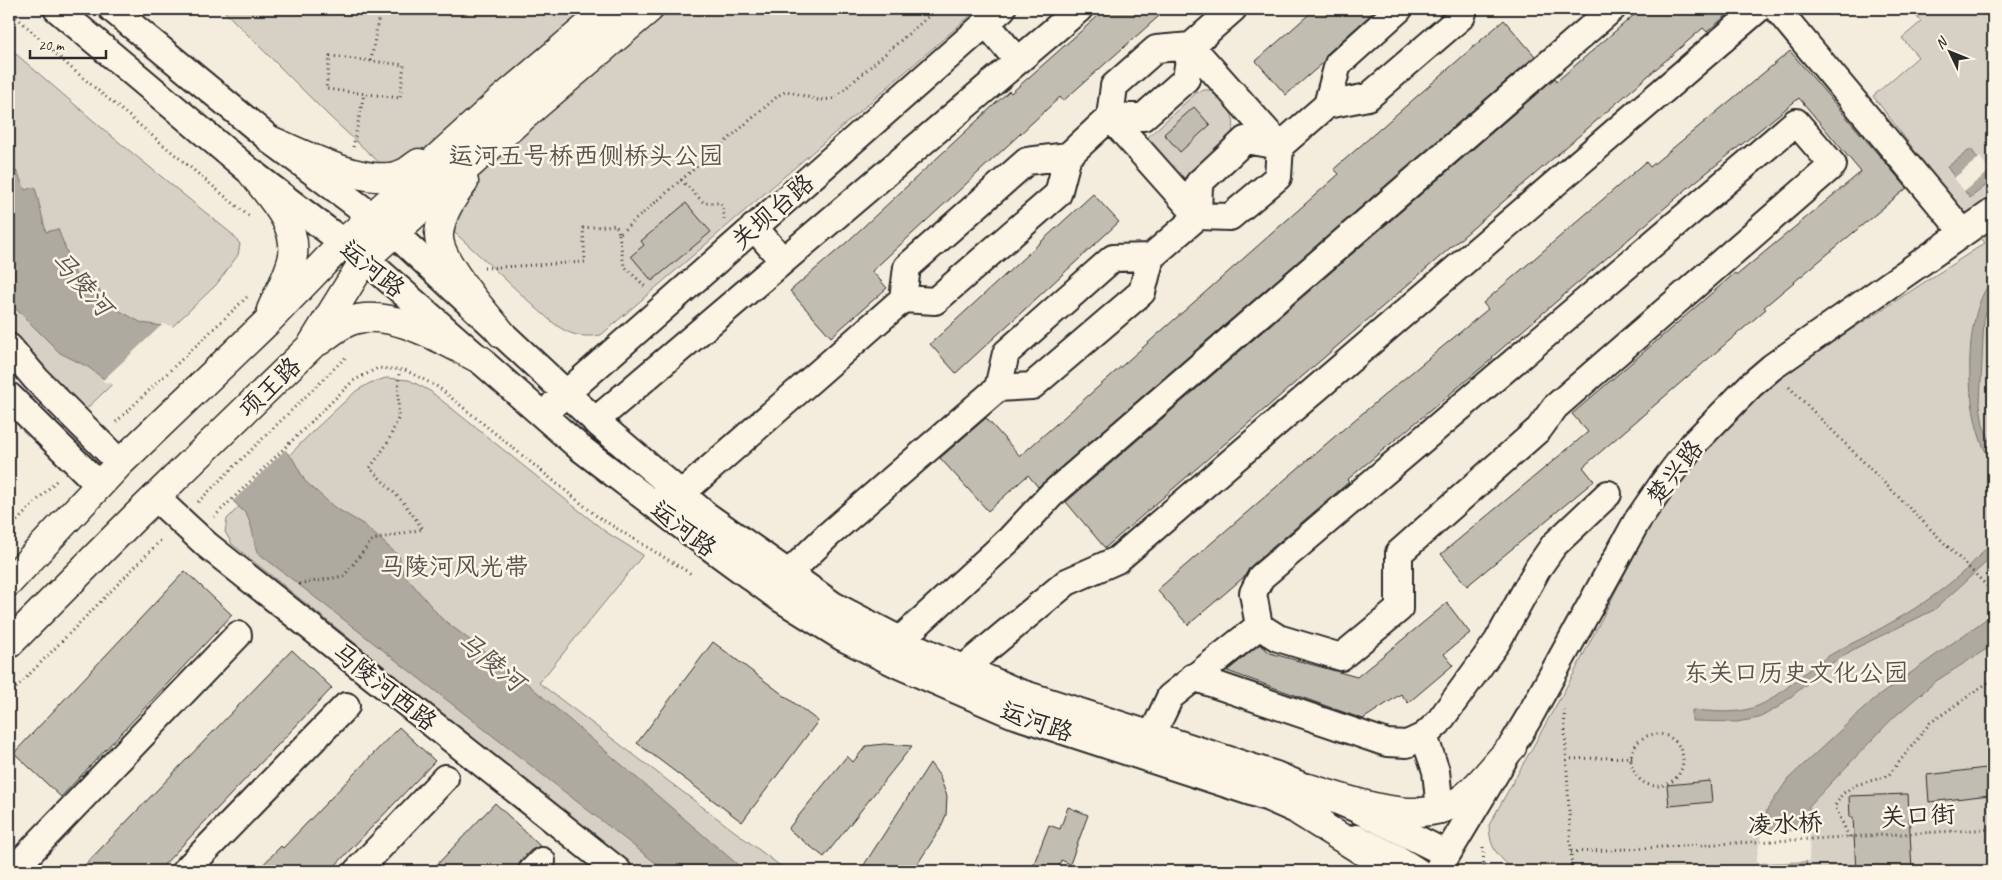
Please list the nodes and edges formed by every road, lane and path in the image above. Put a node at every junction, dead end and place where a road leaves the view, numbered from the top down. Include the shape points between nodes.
1 (57, 9) edge
2 (112, 9) edge
3 (380, 9) edge
4 (608, 9) edge
5 (649, 9) edge
6 (937, 9) edge
7 (1079, 9) edge
8 (1233, 9) edge
9 (1399, 9) edge
10 (1464, 9) edge
11 (1612, 9) edge
12 (1758, 9) edge
13 (1777, 9) edge
14 (9, 10) edge
15 (994, 16) edge
16 (1190, 46) junction
17 (371, 61) junction
18 (1018, 61) junction
19 (364, 94) junction
20 (1327, 105) junction
21 (501, 117) junction
22 (1110, 117) junction
23 (272, 141) junction
24 (1280, 146) junction
25 (1068, 156) junction
26 (349, 171) junction
27 (252, 173) junction
28 (681, 180) junction
29 (1993, 212) edge
30 (372, 215) junction
31 (1198, 216) junction
32 (254, 222) dead end
33 (723, 223) dead end
34 (754, 227) junction
35 (394, 232) junction
36 (1963, 232) junction
37 (619, 234) junction
38 (343, 243) junction
39 (1151, 257) junction
40 (365, 259) junction
41 (783, 261) junction
42 (453, 270) junction
43 (650, 290) dead end
44 (252, 292) dead end
45 (903, 299) junction
46 (266, 323) junction
47 (502, 334) junction
48 (311, 346) junction
49 (9, 347) edge
50 (481, 360) junction
51 (399, 370) junction
52 (1782, 379) dead end
53 (998, 388) junction
54 (566, 393) junction
55 (9, 396) edge
56 (542, 414) junction
57 (595, 421) junction
58 (98, 439) junction
59 (75, 461) junction
60 (120, 462) junction
61 (99, 485) junction
62 (1608, 494) dead end
63 (155, 497) junction
64 (674, 505) junction
65 (213, 520) dead end
66 (9, 539) edge
67 (693, 575) dead end
68 (9, 582) edge
69 (309, 582) dead end
70 (783, 585) junction
71 (1993, 592) edge
72 (1259, 626) junction
73 (238, 635) dead end
74 (9, 644) edge
75 (894, 650) junction
76 (1193, 677) junction
77 (1993, 678) edge
78 (958, 679) junction
79 (346, 706) dead end
80 (1559, 713) dead end
81 (1424, 736) junction
82 (1149, 746) junction
83 (1512, 746) junction
84 (1632, 757) junction
85 (1566, 759) junction
86 (445, 778) dead end
87 (1304, 800) junction
88 (1440, 810) junction
89 (1993, 829) edge
90 (1844, 837) joint
91 (1849, 837) junction
92 (1484, 844) dead end
93 (1571, 852) junction
94 (1437, 867) edge
95 (12, 871) edge
96 (185, 871) edge
97 (357, 871) edge
98 (618, 871) edge
99 (1386, 871) edge
100 (1484, 871) edge
101 (1572, 871) edge

1 - 27 street, 运河路
2 - 23 street, 运河路
3 - 17 path
4 - 21 main road
5 - 21 main road
6 - 28 path via 833,99 818,100 786,92 779,95
7 - 18 street
8 - 16 street
9 - 20 street via 1338,64
10 - 20 street via 1462,16 1368,97
11 - 75 street via 1051,495 1010,539
12 - 78 street via 1117,560 1067,582
13 - 36 street
14 - 32 path via 70,67
15 - 18 street
15 - 34 street, 关坝台路
16 - 22 street via 1156,49 1114,86
16 - 22 street via 1186,79 1143,117
16 - 24 street
17 - 19 path via 404,65 400,98
17 - 19 path via 330,56 326,89
18 - 41 street
19 - 26 path
20 - 24 street
21 - 26 main road via 405,173 384,178
21 - 30 main road, 项王路
21 - 35 main road, 项王路
21 - 42 main road via 444,211 439,235 446,261
22 - 25 street
22 - 31 street
23 - 26 main road
23 - 30 street, 运河路
24 - 31 street via 1278,177 1230,217
24 - 31 street via 1245,140 1199,183
25 - 45 street via 1027,161 908,267
25 - 45 street via 1058,194 1044,207 935,301
27 - 38 street, 运河路
27 - 46 main road via 280,210 293,234 293,256
28 - 33 path via 704,203 720,203 724,207
28 - 37 path
29 - 36 street, 楚兴路
30 - 35 street, 运河路
30 - 38 main road, 项王路
31 - 39 street
34 - 41 street
34 - 54 street, 关坝台路
35 - 40 main road, 项王路
35 - 47 street, 运河路
36 - 83 street, 楚兴路 via 1772,367 1693,444 1637,521 1568,651
37 - 42 path via 616,225 582,228 585,262
37 - 43 path via 624,266
38 - 40 street, 运河路
38 - 46 main road, 项王路
39 - 53 street via 1142,292 1032,386
39 - 53 street via 1113,258 1006,353
40 - 48 main road, 项王路
40 - 50 street, 运河路
41 - 57 street
42 - 47 main road
44 - 58 path
45 - 64 street
46 - 60 main road, 项王路
47 - 54 street, 运河路
48 - 50 main road via 348,322 384,319 408,324
48 - 63 main road, 项王路
49 - 58 street via 36,379
50 - 56 street, 运河路
51 - 65 path via 378,368 353,380
51 - 67 path via 438,387 598,517
51 - 69 path via 398,420 387,444 370,468 403,502 423,529 372,540 344,576
52 - 71 path
53 - 70 street via 827,536
54 - 56 street, 关坝台路
54 - 57 street, 运河路
55 - 59 street
56 - 64 street, 运河路 via 579,447
57 - 64 street, 运河路
58 - 60 street
59 - 61 street
59 - 66 path via 14,524
60 - 61 main road, 项王路
61 - 68 main road, 项王路
62 - 81 street via 1554,545 1497,642 1438,723
63 - 74 main road, 项王路
63 - 98 street, 马陵河西路 via 207,545
64 - 70 street, 运河路
70 - 75 street, 运河路 via 842,637
72 - 72 street via 1278,638 1341,656 1399,608 1399,553 1539,429 1555,407 1833,166 1796,122 1260,577 1253,593
72 - 76 street
73 - 95 street
75 - 78 street, 运河路
76 - 81 street via 1387,742 1407,744
76 - 82 street via 1170,697
77 - 91 path via 1930,723 1888,776 1856,785 1842,794 1835,806
78 - 82 street, 运河路 via 1012,714
79 - 96 street
80 - 85 path via 1564,704
81 - 88 street via 1436,771
82 - 87 street, 运河路 via 1269,798
83 - 88 main road via 1466,796
83 - 94 street, 楚兴路
84 - 84 path via 1640,780 1656,786 1678,776 1684,760 1677,744 1663,735 1646,737 1639,742
84 - 85 path
85 - 93 path
86 - 97 street
87 - 88 main road via 1392,810
87 - 94 street, 运河路 via 1381,850
87 - 94 street, 运河路 via 1357,809
87 - 99 main road
89 - 91 path, 关口街
90 - 91 path, 关口街
90 - 93 path, 凌水桥
92 - 100 path
93 - 101 path

